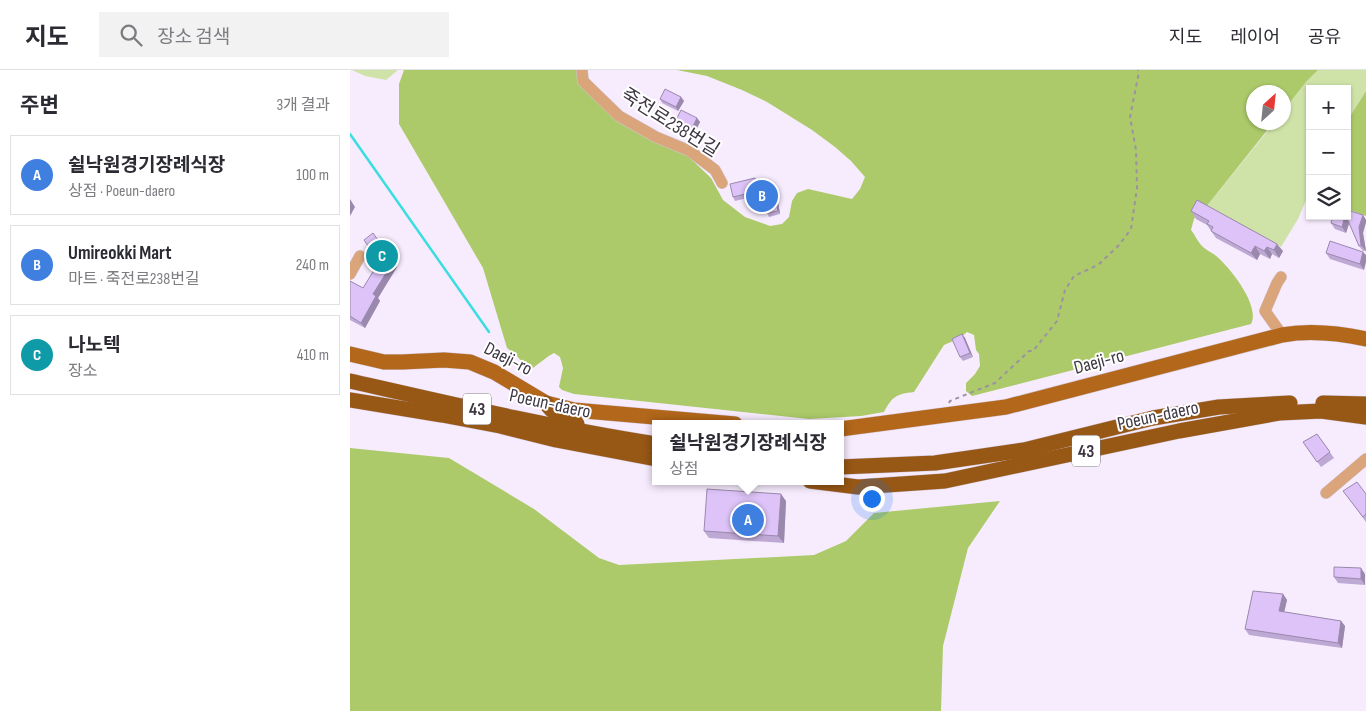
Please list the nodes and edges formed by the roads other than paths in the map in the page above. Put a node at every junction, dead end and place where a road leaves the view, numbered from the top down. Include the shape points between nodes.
1 (582, 70) edge
2 (722, 183) dead end
3 (360, 256) dead end
4 (350, 274) edge
5 (1281, 277) dead end
6 (1282, 335) junction
7 (1366, 339) edge
8 (350, 354) edge
9 (350, 381) edge
10 (350, 400) edge
11 (546, 402) junction
12 (350, 410) edge
13 (1364, 411) edge
14 (689, 420) edge
15 (500, 426) junction
16 (844, 428) edge
17 (604, 436) junction
18 (652, 443) edge
19 (652, 458) edge
20 (1366, 459) edge
21 (844, 467) edge
22 (842, 485) edge
23 (1326, 493) dead end

1 - 2 street, 죽전로238번길 via 584,82 619,116 690,151 715,170
3 - 4 street
5 - 6 street via 1265,311
6 - 7 main road, Daeji-ro via 1313,332
6 - 16 main road, Daeji-ro via 1006,406
8 - 11 main road, Daeji-ro via 384,362 470,362
9 - 17 highway, Poeun-daero / 43
10 - 15 highway, Poeun-daero / 43
11 - 14 main road, Daeji-ro via 574,410
11 - 17 highway via 559,416
12 - 15 highway
13 - 21 highway, Poeun-daero / 43 via 1284,403 1219,407 1153,418 1024,450 935,464
13 - 22 highway, Poeun-daero / 43 via 1278,413 945,481 858,487
15 - 19 highway, Poeun-daero / 43
17 - 18 highway, Poeun-daero / 43
20 - 23 street

